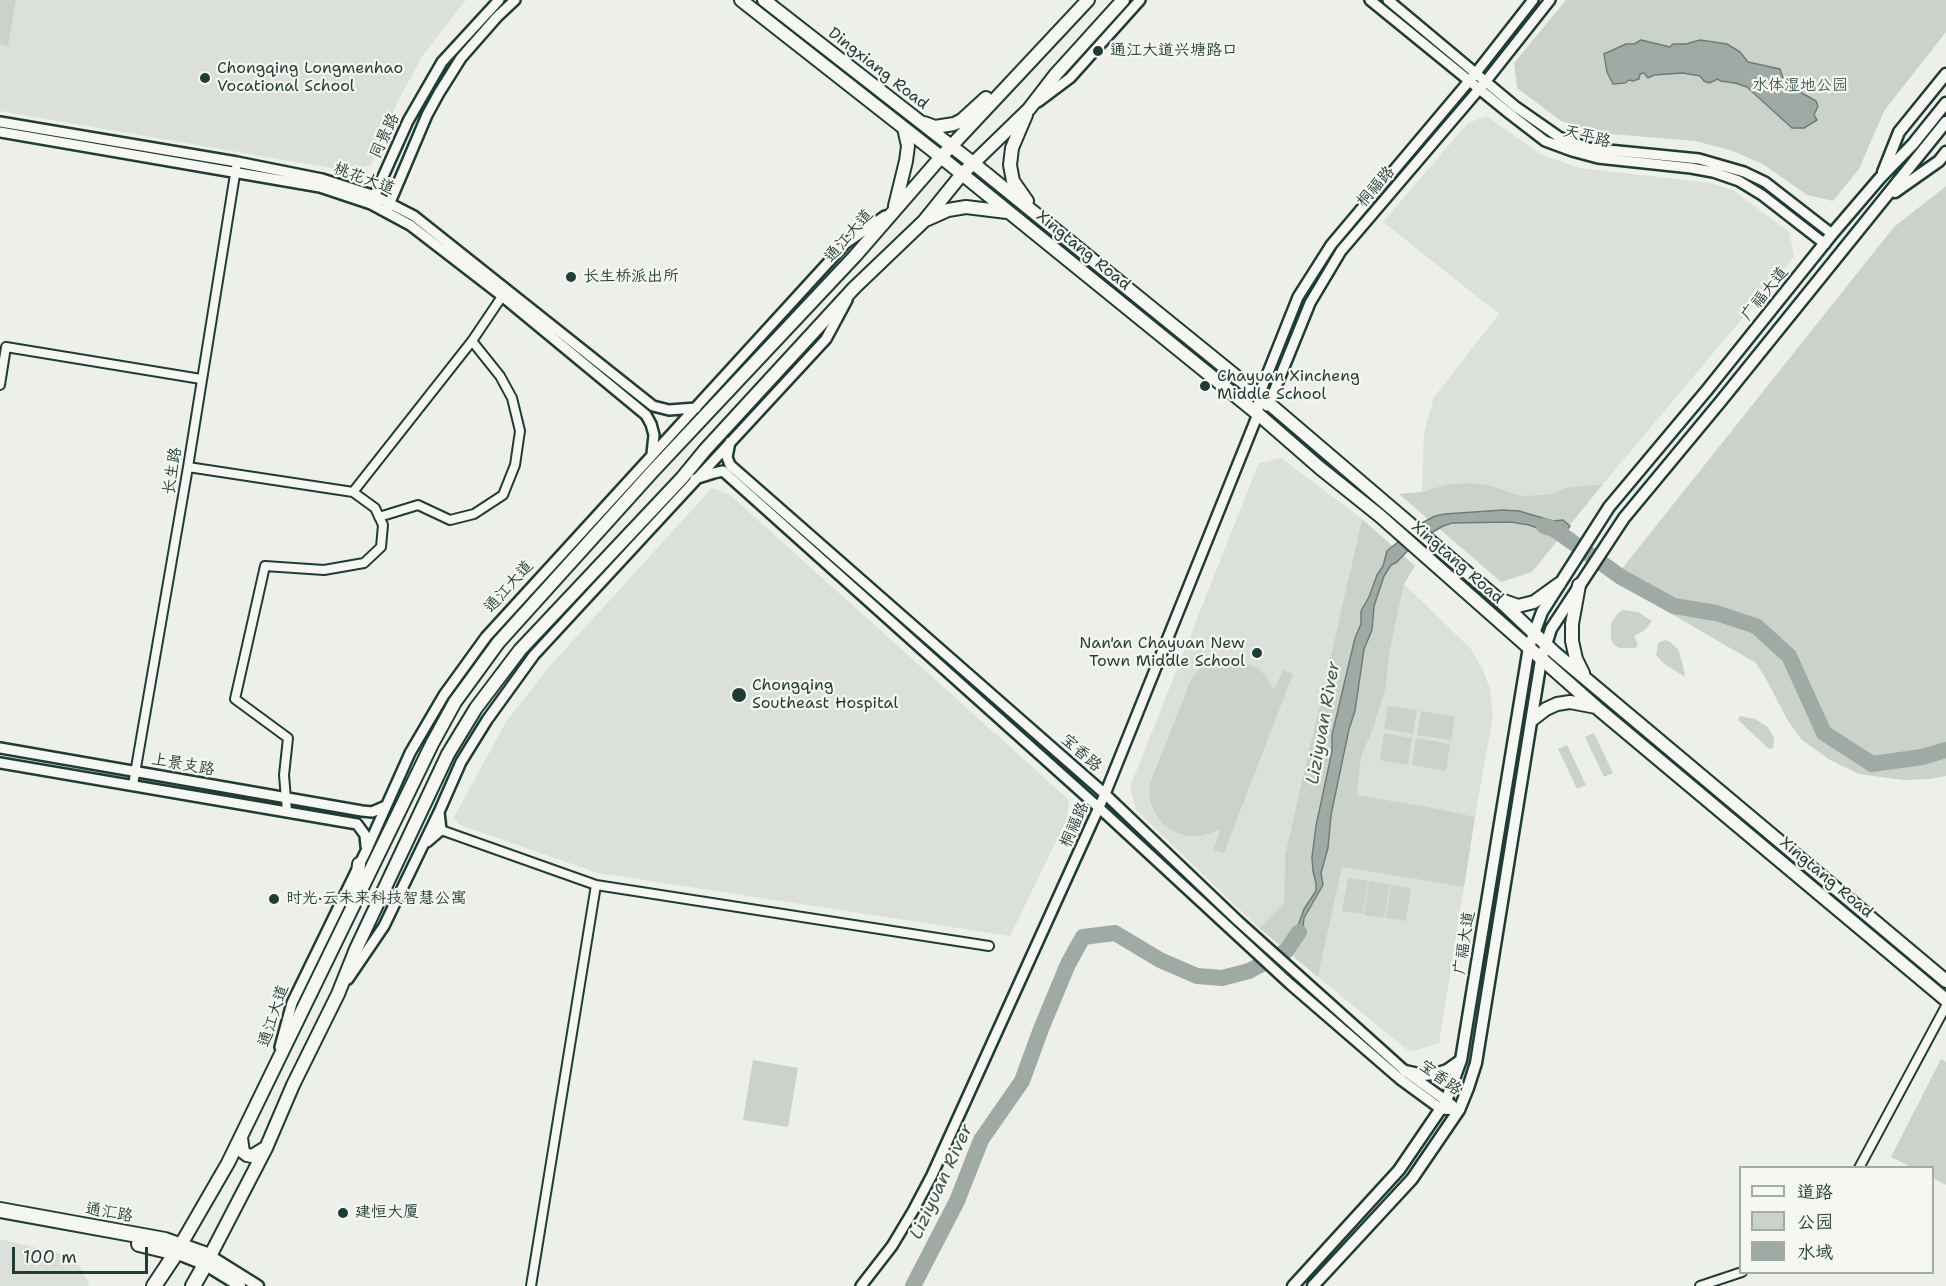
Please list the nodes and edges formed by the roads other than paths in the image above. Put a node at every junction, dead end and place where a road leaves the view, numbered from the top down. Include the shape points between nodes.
1 (499, 0) edge
2 (515, 0) edge
3 (741, 0) edge
4 (764, 0) edge
5 (1083, 0) edge
6 (1088, 0) edge
7 (1124, 0) edge
8 (1140, 0) edge
9 (1370, 0) edge
10 (1388, 0) edge
11 (1533, 0) edge
12 (1550, 0) edge
13 (1065, 25) junction
14 (1024, 68) junction
15 (1946, 74) edge
16 (1473, 77) junction
17 (1483, 85) junction
18 (1946, 103) edge
19 (1029, 109) junction
20 (915, 119) junction
21 (0, 122) edge
22 (1946, 122) edge
23 (904, 128) junction
24 (0, 132) edge
25 (950, 147) junction
26 (1946, 152) edge
27 (941, 157) junction
28 (973, 163) junction
29 (236, 167) junction
30 (962, 174) junction
31 (1880, 178) junction
32 (1885, 199) junction
33 (373, 200) junction
34 (388, 208) junction
35 (894, 209) junction
36 (1008, 212) junction
37 (1041, 219) junction
38 (924, 221) junction
39 (1832, 234) junction
40 (1825, 244) junction
41 (854, 288) junction
42 (505, 292) junction
43 (472, 340) junction
44 (201, 379) junction
45 (0, 385) edge
46 (1259, 395) junction
47 (1269, 404) junction
48 (696, 408) junction
49 (1258, 414) junction
50 (730, 442) junction
51 (652, 454) junction
52 (188, 467) junction
53 (727, 468) junction
54 (695, 479) junction
55 (353, 492) junction
56 (379, 517) junction
57 (1559, 584) junction
58 (1580, 585) junction
59 (1498, 599) junction
60 (1533, 631) junction
61 (1545, 644) junction
62 (1528, 647) junction
63 (1541, 660) junction
64 (1585, 677) junction
65 (1596, 707) junction
66 (1533, 718) junction
67 (0, 748) edge
68 (0, 763) edge
69 (136, 772) junction
70 (133, 785) junction
71 (1105, 794) junction
72 (286, 798) junction
73 (386, 806) junction
74 (1099, 807) junction
75 (286, 811) junction
76 (439, 812) junction
77 (441, 830) junction
78 (423, 846) junction
79 (367, 849) junction
80 (359, 864) junction
81 (596, 885) junction
82 (355, 902) junction
83 (989, 946) dead end
84 (1946, 981) edge
85 (338, 994) junction
86 (1946, 1000) edge
87 (1946, 1006) edge
88 (1461, 1060) junction
89 (1405, 1071) junction
90 (274, 1072) junction
91 (1443, 1105) junction
92 (1459, 1110) junction
93 (240, 1138) junction
94 (266, 1148) junction
95 (1860, 1166) edge
96 (0, 1210) edge
97 (0, 1219) edge
98 (179, 1249) junction
99 (208, 1260) junction
100 (1739, 1273) edge
101 (154, 1286) edge
102 (192, 1286) edge
103 (240, 1286) edge
104 (258, 1286) edge
105 (531, 1286) edge
106 (861, 1286) edge
107 (1293, 1286) edge
108 (1313, 1286) edge
109 (1700, 1286) edge

1 - 33 street, 同景路 via 442,62 408,121
2 - 34 street via 461,58 439,93
3 - 23 main road, Dingxiang Road
4 - 20 main road, Dingxiang Road
5 - 13 street, 通江大道
6 - 13 main road, 通江大道
7 - 19 main road
8 - 19 street via 1070,78
9 - 16 street, 天平路
10 - 16 street, 天平路
11 - 16 street, 桐福路
12 - 17 street, 桐福路
13 - 14 main road, 通江大道
14 - 20 main road via 954,124 935,127
14 - 25 main road, 通江大道
15 - 31 main road via 1899,132
16 - 17 street, 天平路
16 - 46 street, 桐福路 via 1331,245 1298,297
17 - 39 street, 天平路 via 1559,137 1588,148 1699,159 1744,172 1765,182
17 - 40 street, 天平路 via 1545,141 1598,158 1690,168 1739,181
17 - 47 street, 桐福路 via 1341,251 1310,303
18 - 31 main road, 广福大道
19 - 28 main road
19 - 37 main road via 1012,148 1011,174
20 - 25 main road, Dingxiang Road
21 - 29 street, 桃花大道
22 - 32 main road, 广福大道
23 - 27 main road, Dingxiang Road
23 - 35 main road via 908,146
24 - 29 street, 桃花大道
25 - 27 main road, 通江大道
25 - 28 main road, Dingxiang Road
26 - 32 main road
27 - 30 main road, Xingtang Road
27 - 35 main road, 通江大道
28 - 30 main road
28 - 37 main road, Xingtang Road
29 - 33 street, 桃花大道
29 - 44 street, 长生路
30 - 36 main road, Xingtang Road
30 - 38 main road
31 - 39 main road, 广福大道
32 - 58 main road, 广福大道 via 1624,518
33 - 34 street, 桃花大道
34 - 42 street, 桃花大道
35 - 48 street, 通江大道 via 846,243
35 - 82 main road, 通江大道 via 498,642 443,723
36 - 38 main road via 966,207
36 - 49 main road, Xingtang Road
37 - 46 main road, Xingtang Road
38 - 41 main road
39 - 40 main road, 广福大道
40 - 57 main road, 广福大道 via 1609,507
41 - 50 street via 826,339
41 - 85 main road via 520,650 476,708 448,754
42 - 43 street
42 - 48 street, 桃花大道 via 653,406 669,410
42 - 51 street, 桃花大道 via 646,415 654,435
43 - 55 street
43 - 56 street via 512,398 520,431 515,465 502,495 474,514 450,520 418,505
44 - 45 street via 6,347
44 - 52 street, 长生路
46 - 47 main road, Xingtang Road
46 - 49 street, 桐福路
47 - 49 street, 桐福路
47 - 59 main road, Xingtang Road
48 - 51 street, 通江大道
49 - 62 main road, Xingtang Road
49 - 71 street, 桐福路
50 - 53 street
50 - 54 street
51 - 73 street, 通江大道 via 486,637 444,695
52 - 55 street
52 - 69 street, 长生路
53 - 54 street
53 - 71 street, 宝香路
53 - 74 street, 宝香路
54 - 76 street via 534,655 461,762
55 - 56 street via 375,508
56 - 72 street via 383,525 381,547 364,563 324,570 265,566 235,699 288,738
57 - 59 main road via 1534,602 1518,606
57 - 60 main road, 广福大道
58 - 61 main road, 广福大道
58 - 64 main road via 1572,641
59 - 60 main road, Xingtang Road
60 - 61 main road, Xingtang Road
60 - 62 main road, 广福大道
61 - 63 main road, 广福大道
61 - 64 main road, Xingtang Road
62 - 63 main road, Xingtang Road
62 - 88 main road, 广福大道
63 - 65 main road, Xingtang Road
63 - 66 main road, 广福大道
64 - 84 main road, Xingtang Road
65 - 66 main road via 1557,704
65 - 86 main road, Xingtang Road
66 - 92 main road, 广福大道 via 1476,1063
67 - 69 street, 上景支路
68 - 70 street, 上景支路
69 - 70 street, 长生路
69 - 72 street, 上景支路
70 - 75 street, 上景支路
71 - 74 street, 桐福路
71 - 89 street, 宝香路 via 1238,921
72 - 73 street, 上景支路 via 362,812
72 - 75 street
73 - 79 street, 通江大道
74 - 91 street, 宝香路 via 1290,984 1400,1079
74 - 106 street, 桐福路 via 932,1175 892,1246
75 - 79 street, 上景支路 via 357,824 365,835
76 - 77 street
76 - 78 street
77 - 78 street
77 - 81 street
78 - 85 street via 384,926
79 - 80 street, 通江大道
80 - 82 main road
80 - 90 street, 通江大道 via 292,1004
81 - 83 street
81 - 105 street
82 - 90 main road, 通江大道
85 - 94 main road
87 - 95 street
88 - 89 main road via 1435,1074
88 - 91 main road, 广福大道
89 - 91 street, 宝香路
90 - 93 main road, 通江大道
91 - 92 street, 宝香路
91 - 107 main road, 广福大道 via 1399,1170
92 - 108 main road, 广福大道 via 1412,1179
93 - 94 main road via 243,1152 248,1155
93 - 98 main road, 通江大道
94 - 99 main road
96 - 98 highway, 通汇路 via 165,1240
97 - 98 highway, 通汇路
98 - 99 highway, 通汇路
98 - 101 highway, 通江大道
99 - 102 highway
99 - 103 main road
99 - 104 main road
100 - 109 street

